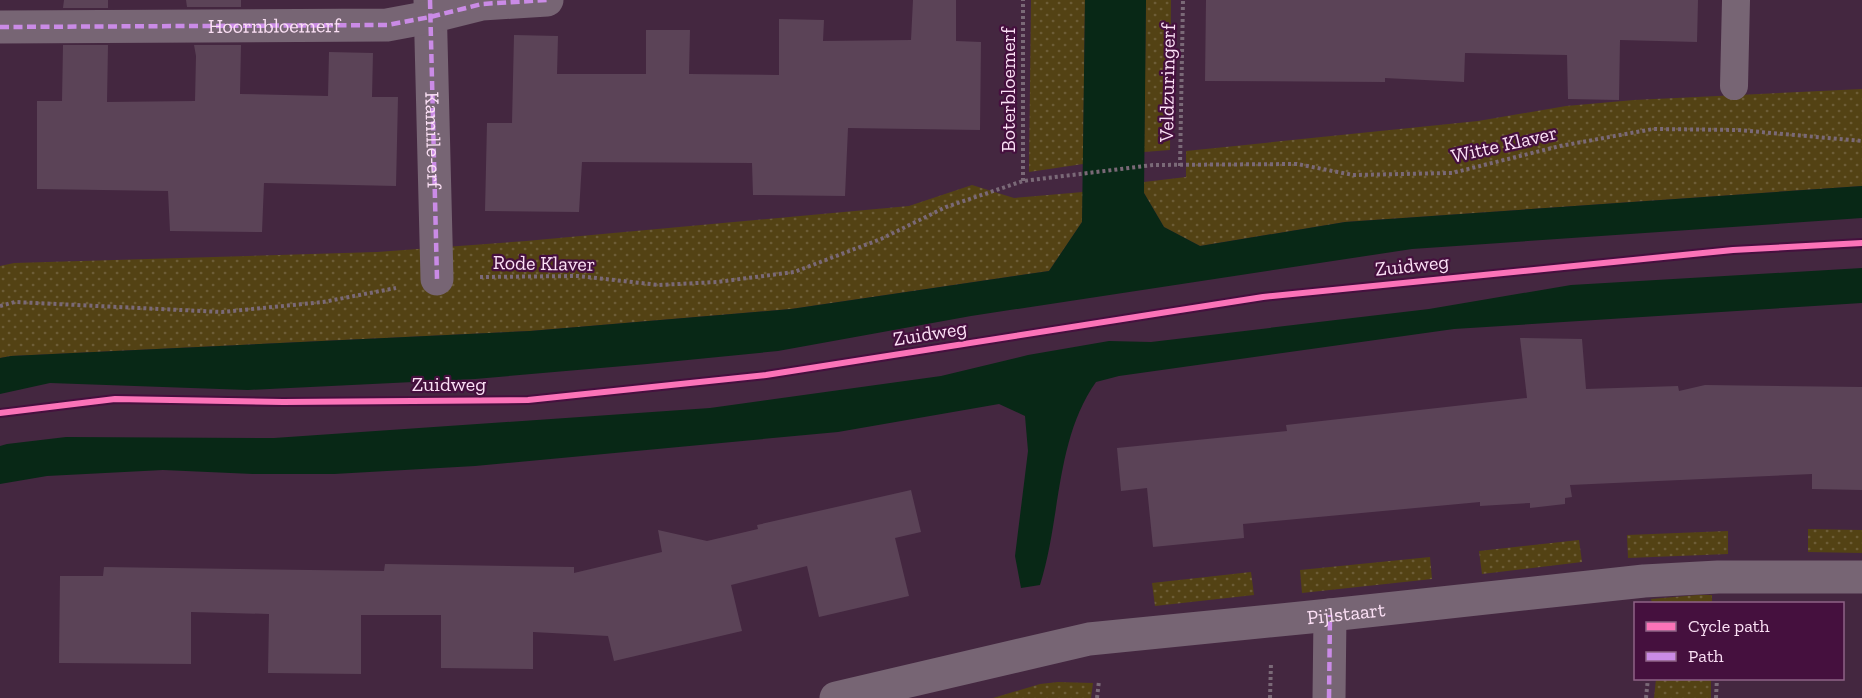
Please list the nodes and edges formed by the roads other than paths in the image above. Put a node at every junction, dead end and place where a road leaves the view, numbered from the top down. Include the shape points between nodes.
1 (547, 0) edge
2 (1736, 0) edge
3 (430, 9) edge
4 (0, 27) edge
5 (1734, 86) dead end
6 (437, 279) road end
7 (1862, 577) edge
8 (1330, 615) junction
9 (836, 698) edge
10 (1329, 698) edge

1 - 3 street, Hoornbloemerf
2 - 5 lane
3 - 4 street, Hoornbloemerf via 387,25
3 - 6 street, Kamille-erf
7 - 8 street, Pijlstaart via 1683,578
8 - 9 street, Pijlstaart via 1089,639
8 - 10 street

